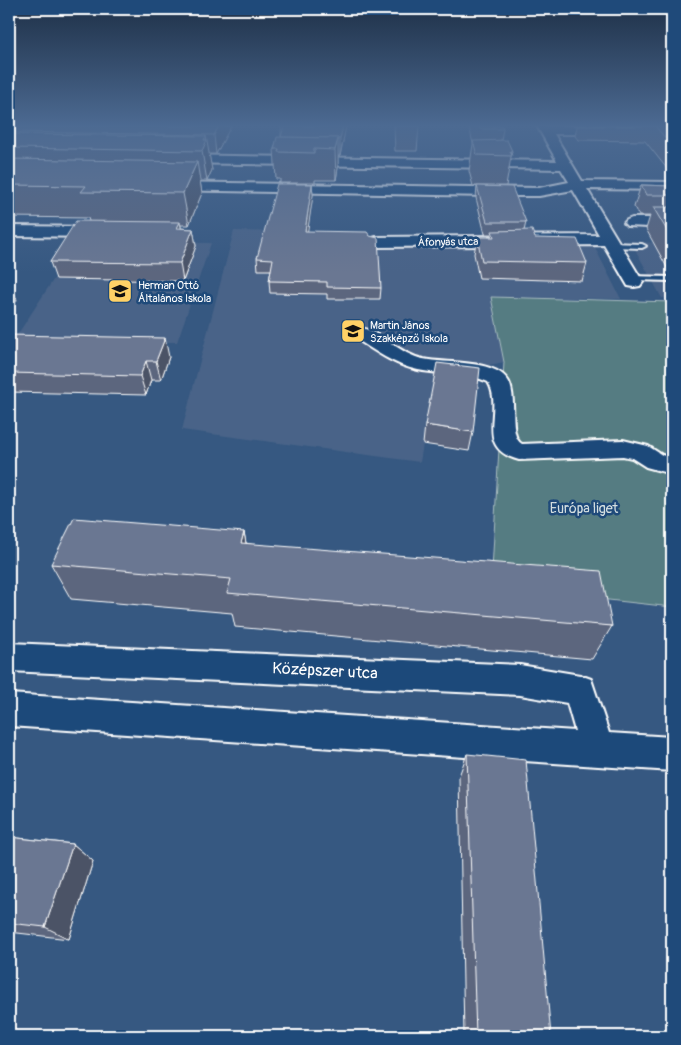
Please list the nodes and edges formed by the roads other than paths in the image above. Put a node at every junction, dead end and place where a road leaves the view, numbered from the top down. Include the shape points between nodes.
1 (572, 175) edge
2 (578, 185) junction
3 (147, 186) edge
4 (672, 186) edge
5 (585, 198) junction
6 (672, 198) edge
7 (632, 223) dead end
8 (672, 223) edge
9 (9, 230) edge
10 (123, 232) edge
11 (376, 242) edge
12 (611, 243) junction
13 (642, 246) dead end
14 (672, 279) edge
15 (633, 280) joint
16 (362, 334) dead end
17 (672, 466) edge
18 (9, 657) edge
19 (9, 710) edge
20 (597, 748) junction
21 (672, 754) edge

1 - 2 street
2 - 3 street via 539,192
2 - 4 street
2 - 5 street
5 - 6 street
5 - 12 street
7 - 8 street
9 - 10 street
11 - 12 street, Áfonyás utca
12 - 13 lane
12 - 15 street
14 - 15 lane
16 - 17 street via 394,354 419,364 477,372 495,378 502,387 506,442 519,452 623,448
18 - 20 street, Középszer utca via 520,680 580,690
19 - 20 street
20 - 21 street

